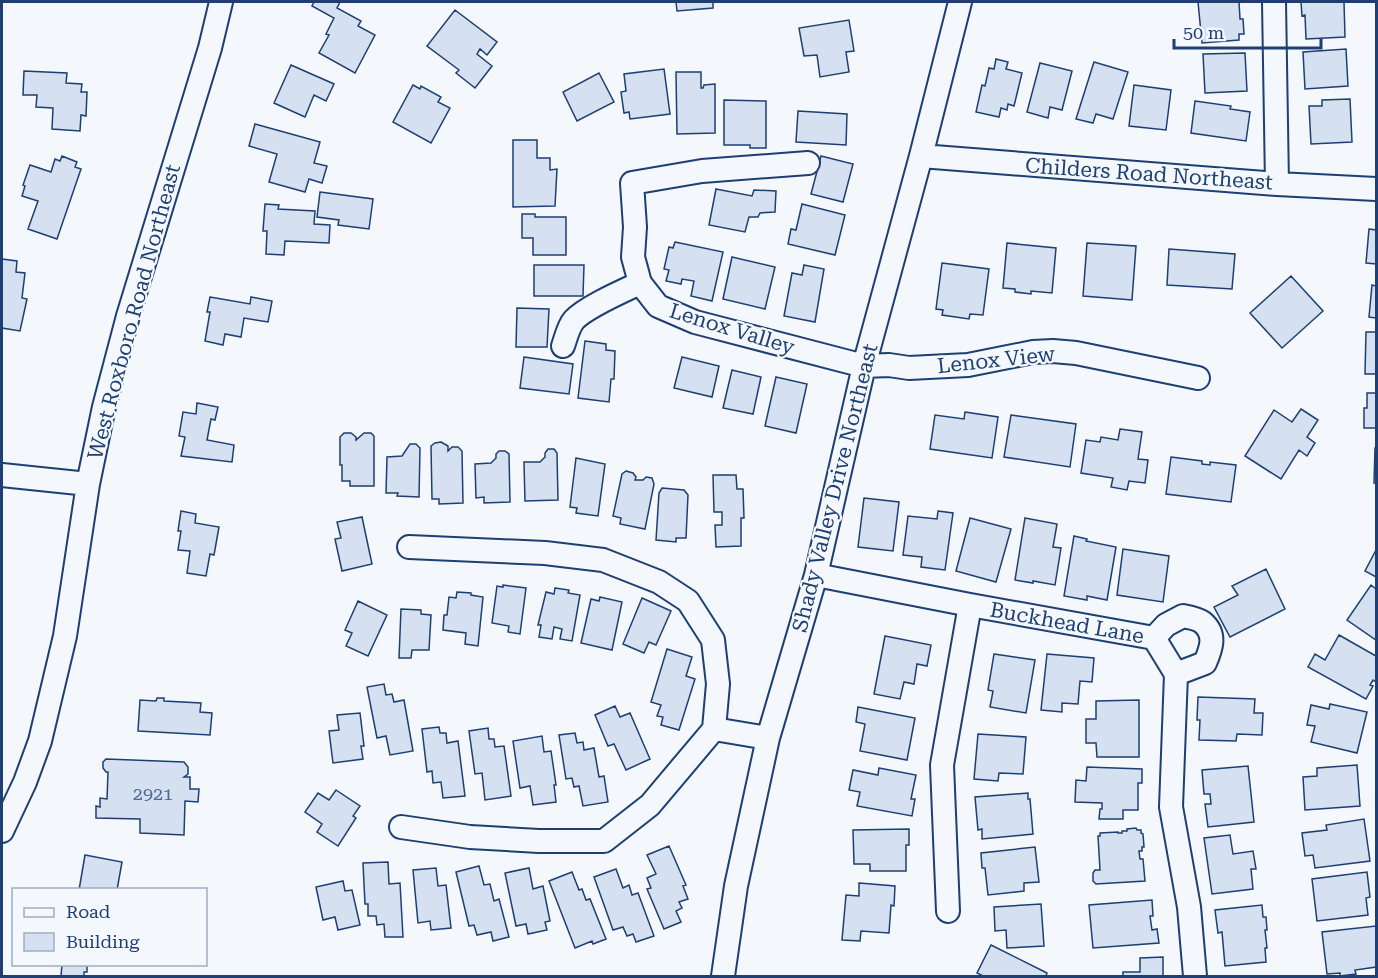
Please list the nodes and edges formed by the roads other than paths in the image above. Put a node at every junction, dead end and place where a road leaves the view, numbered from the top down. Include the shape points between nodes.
1 (221, 2) edge
2 (960, 2) edge
3 (1274, 2) edge
4 (921, 156) junction
5 (808, 163) dead end
6 (1277, 184) junction
7 (1377, 189) edge
8 (640, 283) junction
9 (563, 346) dead end
10 (864, 366) junction
11 (1198, 378) dead end
12 (2, 475) edge
13 (88, 484) junction
14 (409, 547) dead end
15 (816, 575) junction
16 (970, 605) junction
17 (1154, 638) junction
18 (1176, 674) junction
19 (714, 729) junction
20 (768, 738) junction
21 (402, 827) dead end
22 (2, 831) edge
23 (948, 911) dead end
24 (723, 976) edge
25 (1195, 976) edge

1 - 13 street, West Roxboro Road Northeast via 128,316
2 - 4 street, Shady Valley Drive Northeast
3 - 6 street
4 - 6 street, Childers Road Northeast
4 - 10 street, Shady Valley Drive Northeast
5 - 8 street, Lenox Valley via 702,171 632,183 633,258
6 - 7 street, Childers Road Northeast
8 - 9 street via 598,303 574,320
8 - 10 street, Lenox Valley via 658,306 695,322
10 - 11 street, Lenox View via 968,365 1053,351
10 - 15 street, Shady Valley Drive Northeast
12 - 13 street
13 - 22 street, West Roxboro Road Northeast via 65,636 40,741
14 - 19 street via 544,553 603,560 660,582 688,601 713,640 718,684
15 - 16 street, Buckhead Lane
15 - 20 street, Shady Valley Drive Northeast
16 - 17 street, Buckhead Lane
16 - 23 street via 942,765
17 - 18 street, Buckhead Lane
17 - 18 street via 1166,625 1183,616 1201,621 1210,633 1212,647 1205,663
18 - 25 street via 1172,807 1189,907
19 - 20 street
19 - 21 street via 650,804 604,841 470,837
20 - 24 street, Shady Valley Drive Northeast via 736,886

